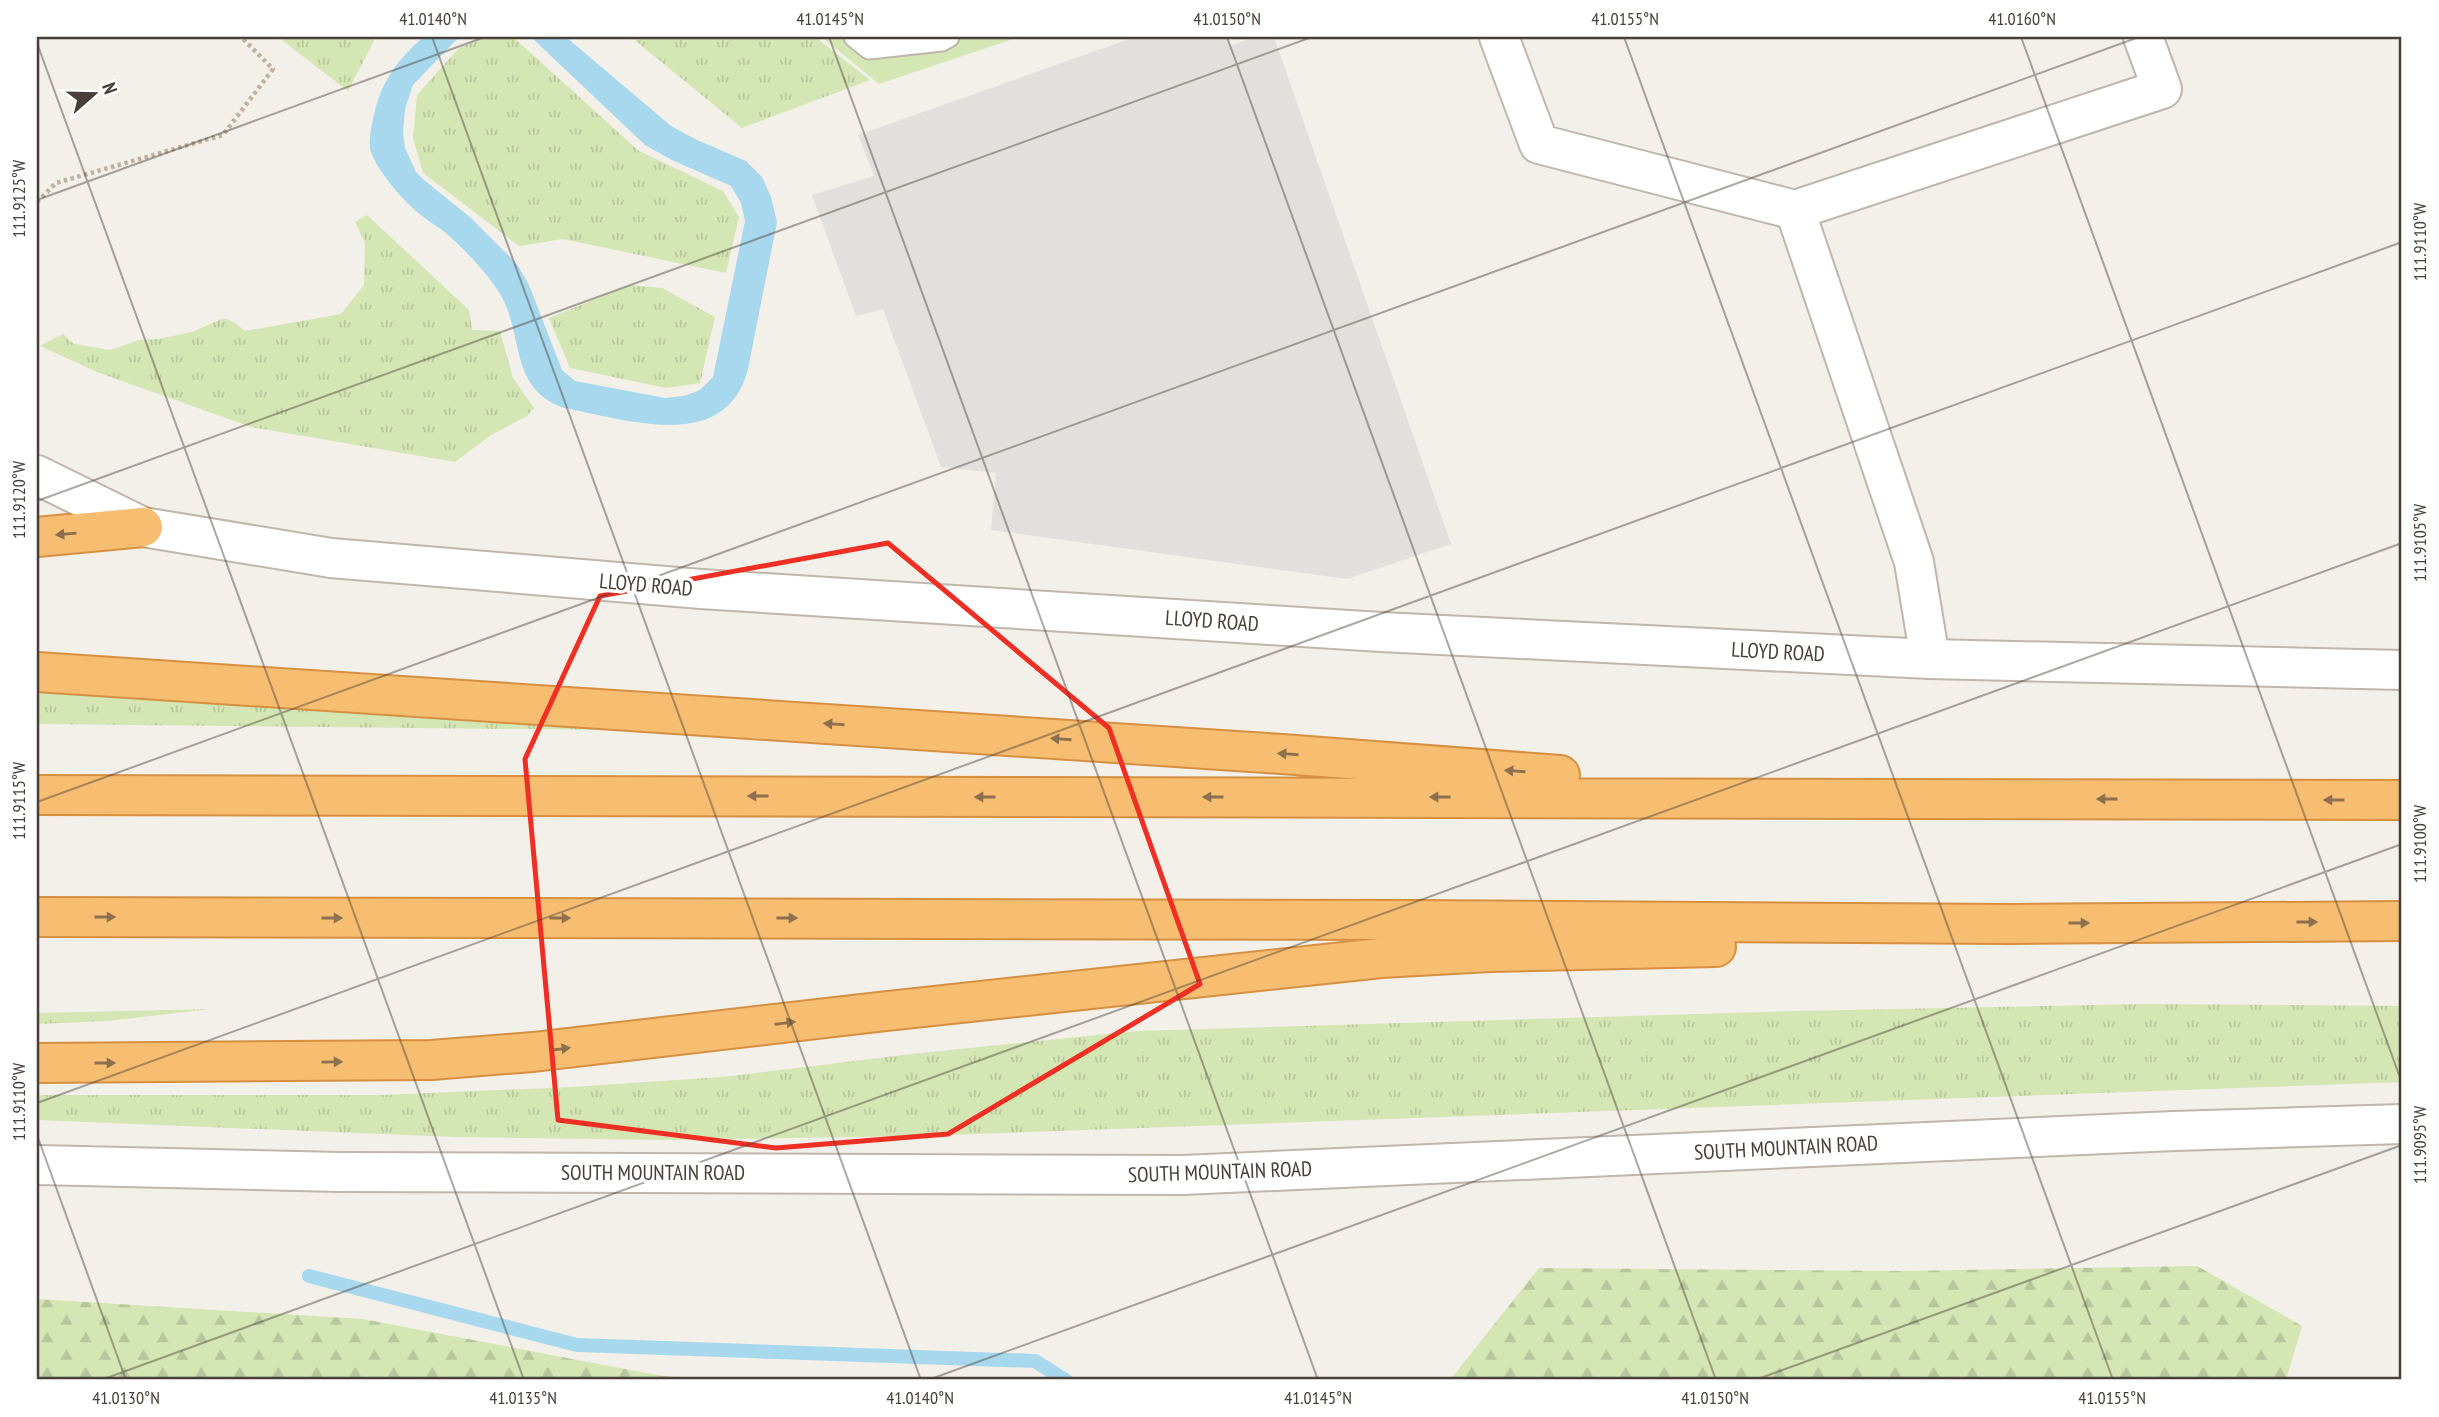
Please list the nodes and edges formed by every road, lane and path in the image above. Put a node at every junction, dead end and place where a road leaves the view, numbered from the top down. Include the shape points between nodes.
1 (240, 37) edge
2 (854, 37) edge
3 (949, 37) edge
4 (1499, 37) edge
5 (2143, 37) edge
6 (37, 202) edge
7 (1795, 211) junction
8 (37, 475) edge
9 (143, 527) junction
10 (37, 537) edge
11 (1930, 659) junction
12 (2402, 670) edge
13 (37, 672) edge
14 (37, 795) edge
15 (1876, 798) junction
16 (2402, 800) edge
17 (37, 917) edge
18 (2402, 922) edge
19 (2011, 923) junction
20 (37, 1063) edge
21 (2402, 1124) edge
22 (37, 1165) edge

1 - 6 path via 273,69 223,135 56,183
2 - 3 lane via 869,49
4 - 7 street via 1539,144
5 - 7 street via 2162,89
7 - 11 street via 1914,562
8 - 9 street, LLOYD ROAD
9 -> 10 highway
9 - 11 street, LLOYD ROAD via 331,558 701,589 1381,632
11 - 12 street, LLOYD ROAD
15 -> 13 highway
15 -> 14 highway
16 -> 15 highway
17 -> 19 highway
19 -> 18 highway
20 -> 19 highway via 444,1059 1381,958 1720,947
21 - 22 street, SOUTH MOUNTAIN ROAD via 1183,1175 339,1172

